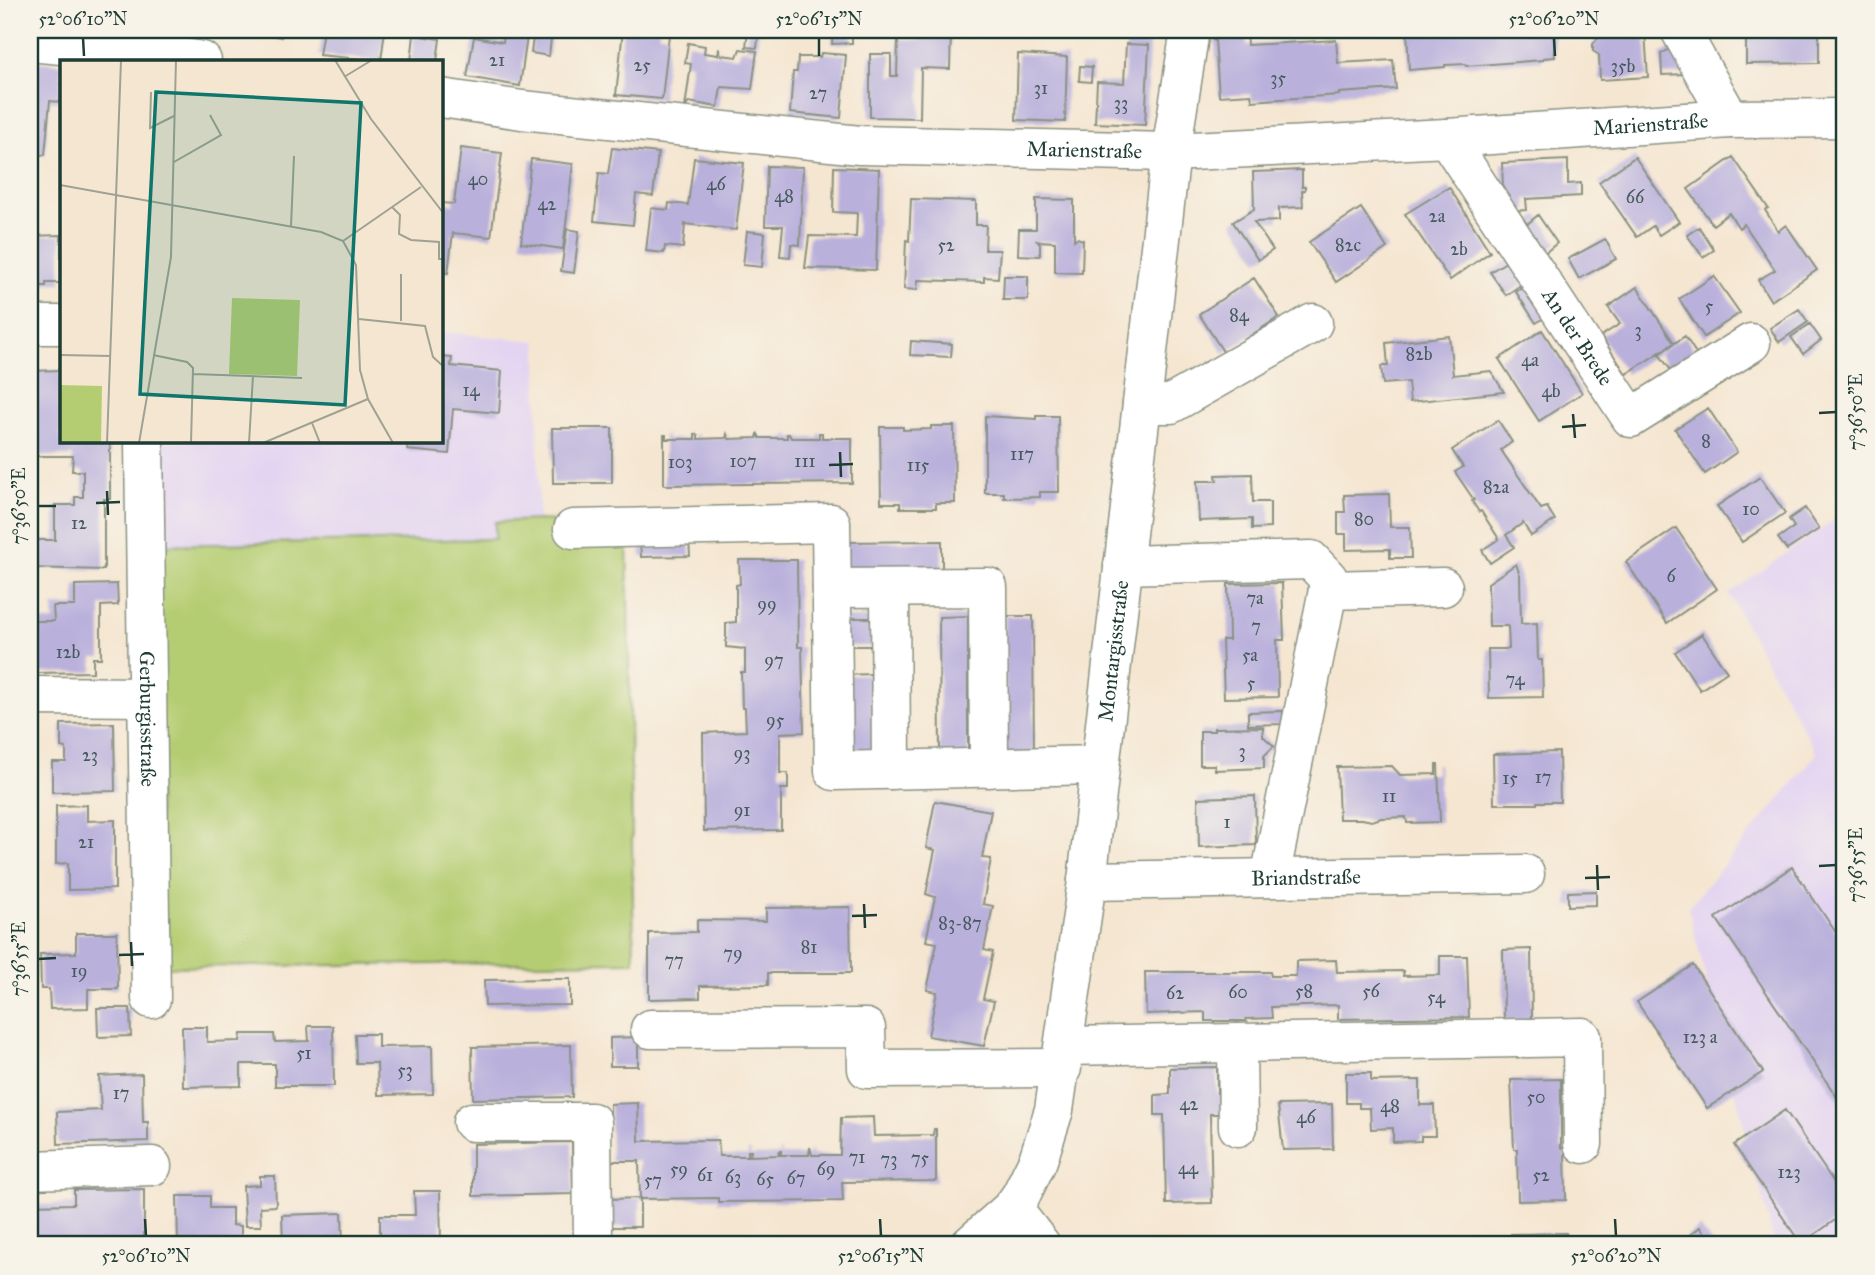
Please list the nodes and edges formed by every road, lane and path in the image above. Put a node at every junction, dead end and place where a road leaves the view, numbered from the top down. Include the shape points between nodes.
1 (1190, 30) edge
2 (1679, 30) edge
3 (30, 42) edge
4 (196, 60) edge
5 (443, 98) edge
6 (1845, 118) edge
7 (1730, 119) junction
8 (1447, 138) junction
9 (1171, 152) junction
10 (1313, 323) dead end
11 (30, 325) edge
12 (60, 325) edge
13 (1751, 343) dead end
14 (1142, 404) junction
15 (144, 443) edge
16 (573, 529) dead end
17 (1123, 565) junction
18 (1443, 587) dead end
19 (832, 588) junction
20 (890, 588) junction
21 (1328, 590) junction
22 (30, 696) edge
23 (146, 697) junction
24 (1099, 765) junction
25 (989, 768) junction
26 (891, 770) junction
27 (1525, 874) dead end
28 (1270, 878) junction
29 (1087, 881) junction
30 (151, 999) dead end
31 (650, 1029) dead end
32 (1237, 1043) junction
33 (1063, 1057) junction
34 (472, 1122) dead end
35 (1238, 1127) dead end
36 (1583, 1144) dead end
37 (152, 1166) dead end
38 (30, 1170) edge
39 (1012, 1208) junction
40 (593, 1245) edge
41 (970, 1245) edge
42 (1041, 1245) edge

1 - 9 street, Montargisstraße
2 - 7 street, Marienstraße
3 - 4 street
5 - 9 street, Marienstraße via 860,145
6 - 7 street, Marienstraße
7 - 8 street, Marienstraße
8 - 9 street, Marienstraße
8 - 13 street, An der Brede via 1631,418
9 - 14 street, Montargisstraße
10 - 14 street via 1171,404
11 - 12 street
14 - 17 street, Montargisstraße
15 - 23 street, Gerburgisstraße
16 - 19 street via 831,523
17 - 21 street via 1311,560 1328,578
17 - 24 street, Montargisstraße
18 - 21 street
19 - 20 street
19 - 26 street via 834,771
20 - 25 street via 988,587
20 - 26 street
21 - 28 street
22 - 23 street
23 - 30 street, Gerburgisstraße
24 - 25 street
24 - 29 street, Montargisstraße
25 - 26 street
27 - 28 street, Briandstraße
28 - 29 street, Briandstraße
29 - 33 street, Montargisstraße
31 - 33 street via 866,1028 867,1069
32 - 33 street
32 - 35 street
32 - 36 street via 1582,1037
33 - 39 street, Montargisstraße via 1054,1110 1038,1160
34 - 40 street via 592,1122
37 - 38 street
39 - 41 street, Montargisstraße
39 - 42 street

